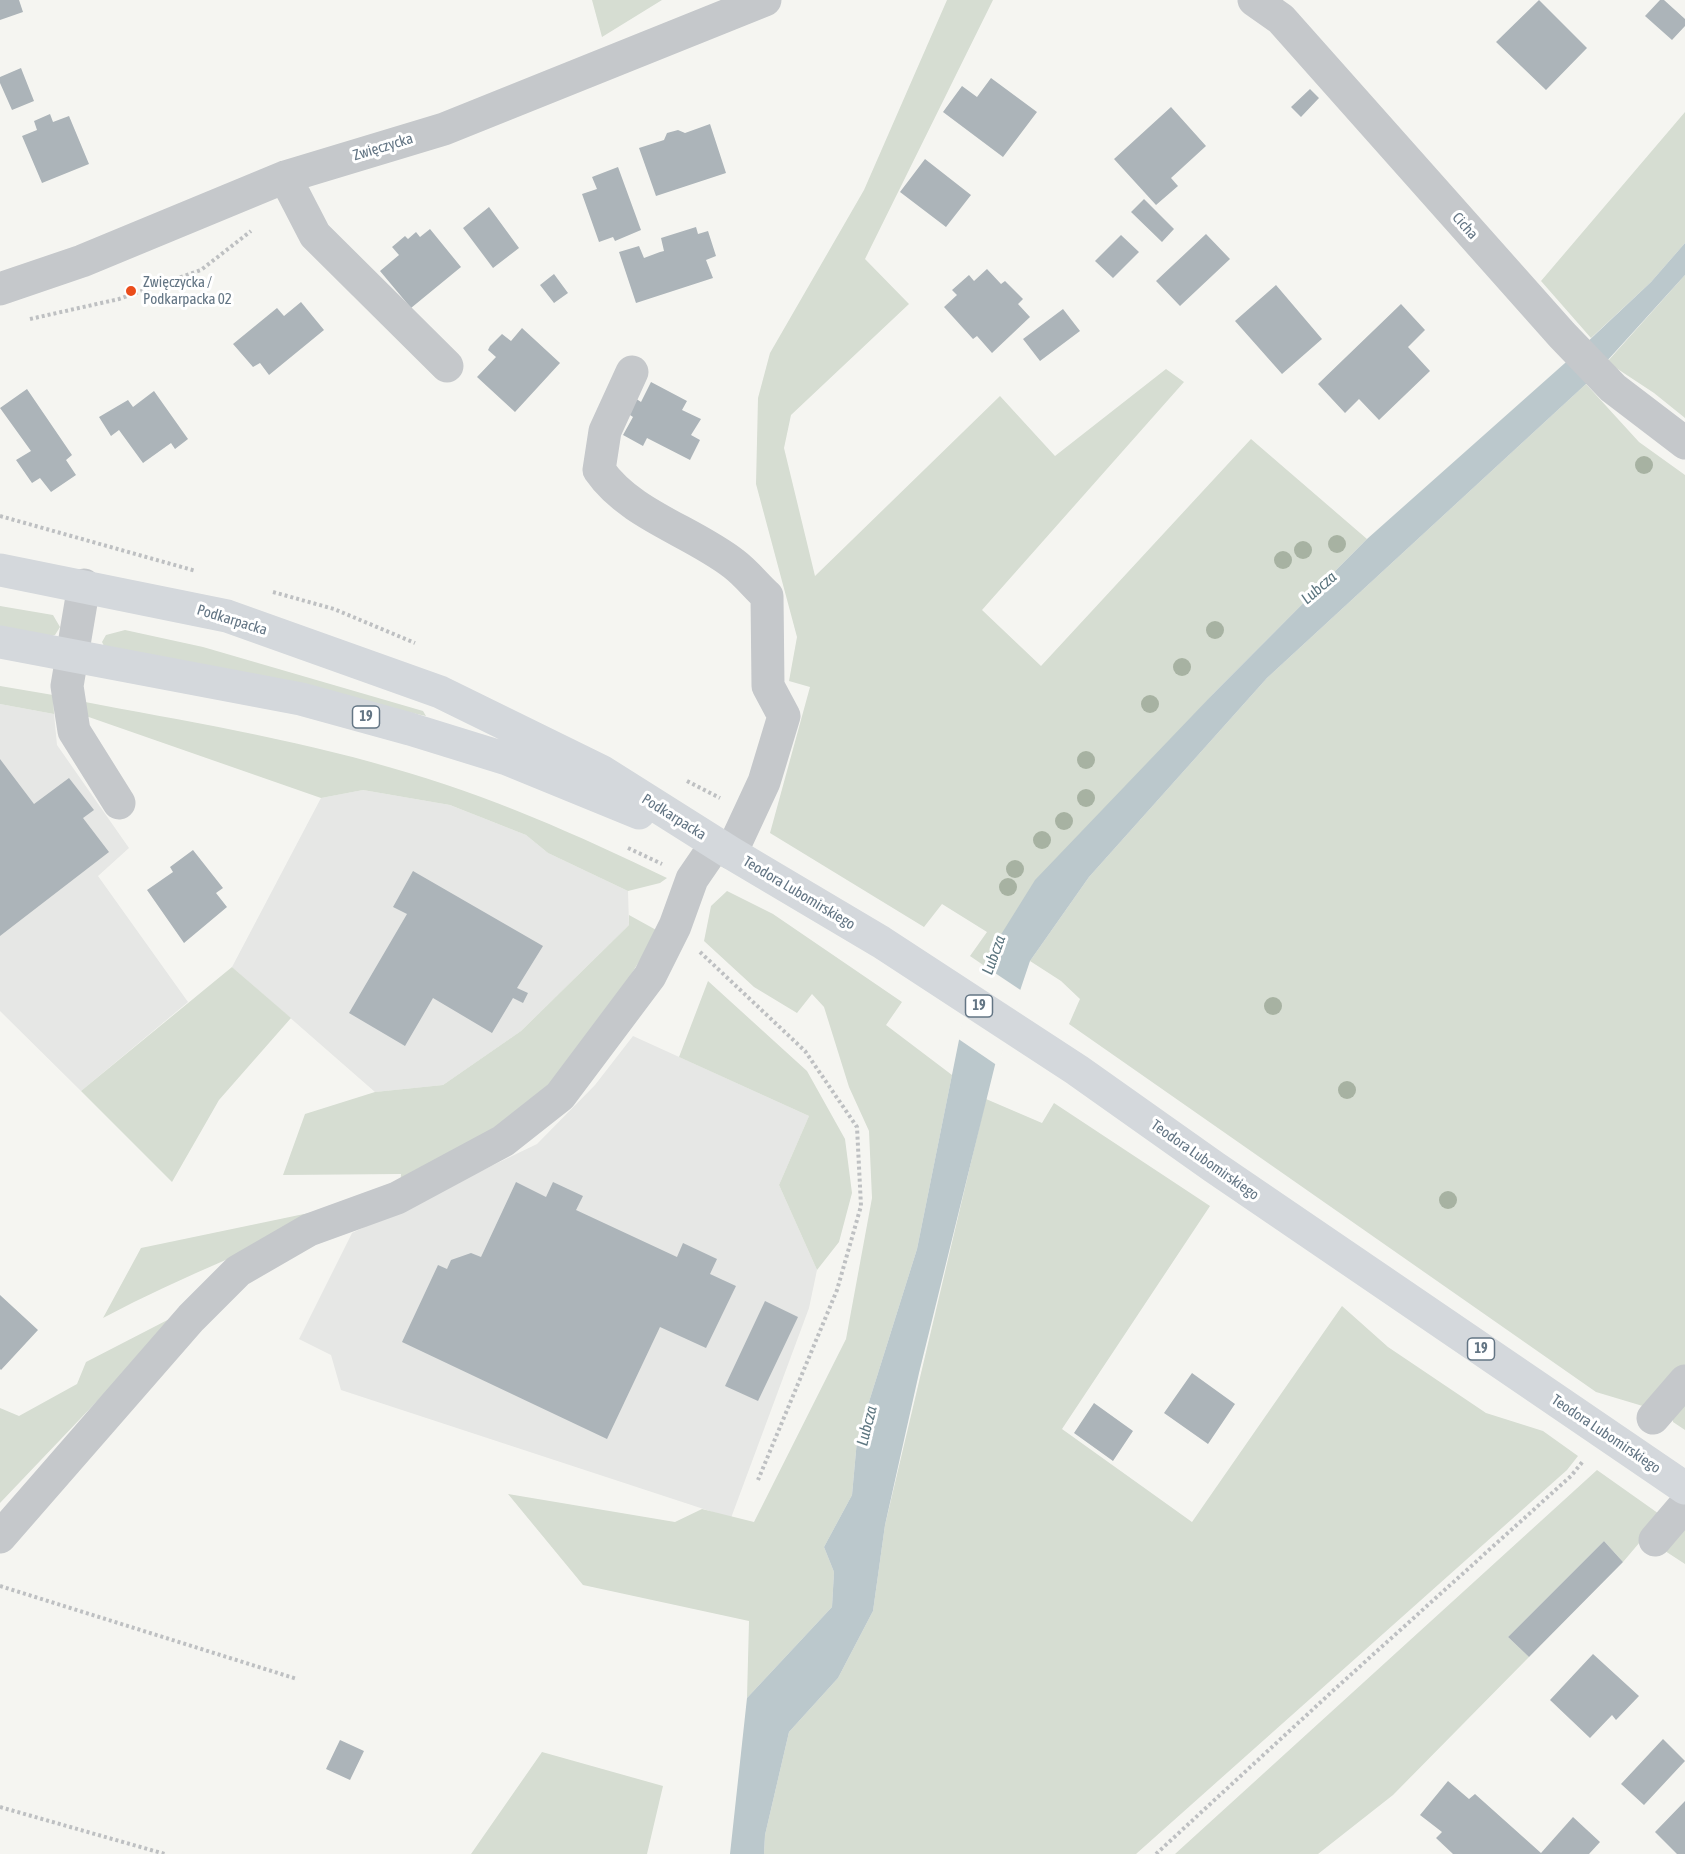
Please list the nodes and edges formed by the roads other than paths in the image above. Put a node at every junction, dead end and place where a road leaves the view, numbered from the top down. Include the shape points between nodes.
1 (765, 0) edge
2 (1254, 0) edge
3 (285, 177) junction
4 (0, 289) edge
5 (447, 366) dead end
6 (632, 372) dead end
7 (1685, 443) edge
8 (0, 570) edge
9 (84, 585) junction
10 (0, 642) edge
11 (72, 654) junction
12 (119, 803) dead end
13 (723, 848) junction
14 (1685, 1381) edge
15 (1653, 1418) dead end
16 (1685, 1488) edge
17 (1685, 1505) edge
18 (0, 1537) edge
19 (1655, 1540) dead end

1 - 3 street, Zwięczycka via 444,129
2 - 7 street, Cicha via 1281,19 1613,388
3 - 4 street, Zwięczycka via 82,261
3 - 5 street via 315,234
6 - 13 street via 605,431 599,470 608,484 628,499 734,564 767,596 768,686 784,716 764,782
8 - 9 highway, Podkarpacka / 19
9 - 11 street
9 - 13 highway, Podkarpacka / 19 via 227,616 440,692 601,771
10 - 11 highway, Podkarpacka / 19
11 - 12 street via 67,686 74,731
11 - 13 highway, Podkarpacka / 19 via 301,699 410,729 507,759
13 - 16 highway, Teodora Lubomirskiego / 19 via 881,942 1077,1070
13 - 18 street via 692,879 675,926 650,976 560,1096 503,1142 397,1198 309,1230 238,1271 190,1318
14 - 15 street
17 - 19 street

